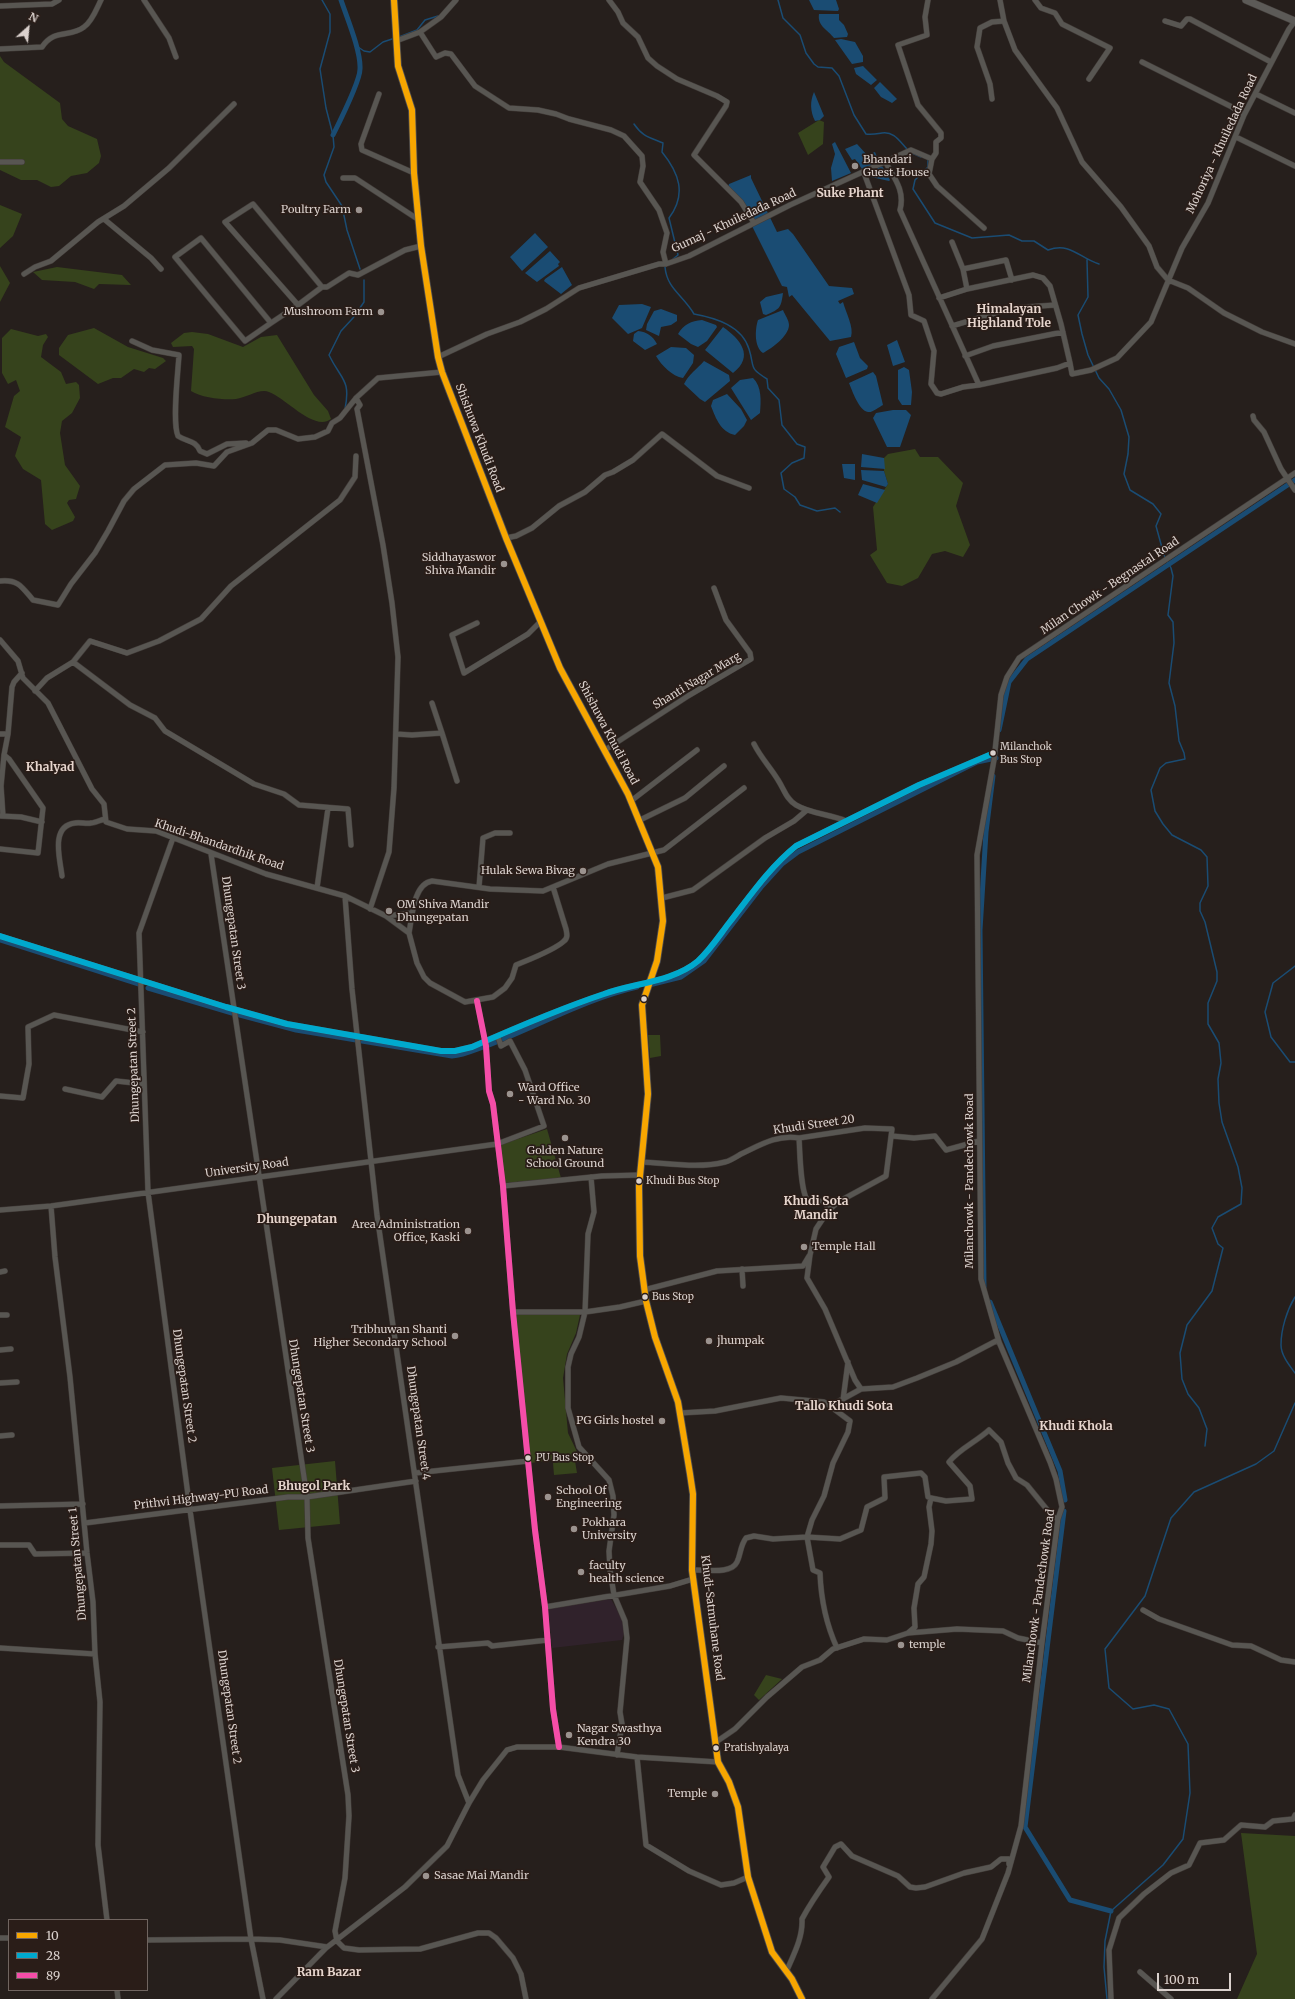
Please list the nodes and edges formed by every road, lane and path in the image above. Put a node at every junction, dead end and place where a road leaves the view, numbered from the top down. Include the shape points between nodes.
1 (59, 0) edge
2 (144, 0) edge
3 (394, 0) edge
4 (456, 0) edge
5 (609, 0) edge
6 (928, 0) edge
7 (1000, 0) edge
8 (1035, 0) edge
9 (1246, 0) edge
10 (99, 1) edge
11 (0, 6) edge
12 (1165, 20) dead end
13 (1004, 21) junction
14 (1295, 21) edge
15 (420, 32) junction
16 (396, 41) junction
17 (0, 49) edge
18 (176, 57) dead end
19 (1142, 62) dead end
20 (1271, 62) junction
21 (1089, 79) dead end
22 (379, 94) dead end
23 (1256, 94) junction
24 (992, 99) dead end
25 (234, 104) dead end
26 (1295, 113) edge
27 (1244, 115) junction
28 (1236, 137) junction
29 (932, 159) junction
30 (0, 162) edge
31 (22, 162) dead end
32 (886, 163) junction
33 (1295, 166) edge
34 (864, 172) junction
35 (414, 173) junction
36 (343, 178) dead end
37 (104, 219) junction
38 (419, 220) junction
39 (754, 223) junction
40 (984, 228) dead end
41 (952, 242) dead end
42 (421, 246) junction
43 (666, 264) junction
44 (161, 269) dead end
45 (963, 269) junction
46 (24, 274) dead end
47 (1012, 280) junction
48 (1168, 280) junction
49 (322, 287) junction
50 (967, 289) junction
51 (939, 298) junction
52 (1055, 305) junction
53 (298, 306) junction
54 (271, 324) junction
55 (952, 326) junction
56 (1063, 332) junction
57 (132, 341) dead end
58 (1295, 344) edge
59 (966, 356) junction
60 (438, 357) junction
61 (1070, 363) junction
62 (442, 372) junction
63 (979, 384) junction
64 (356, 398) junction
65 (1253, 416) dead end
66 (252, 443) junction
67 (356, 456) dead end
68 (1295, 473) edge
69 (1289, 478) junction
70 (749, 488) dead end
71 (1294, 488) edge
72 (506, 538) junction
73 (0, 581) edge
74 (714, 588) dead end
75 (540, 622) junction
76 (477, 623) dead end
77 (0, 640) edge
78 (73, 662) junction
79 (22, 673) junction
80 (33, 689) junction
81 (432, 703) dead end
82 (442, 733) junction
83 (0, 734) edge
84 (8, 734) junction
85 (396, 734) junction
86 (754, 744) dead end
87 (605, 750) junction
88 (697, 750) dead end
89 (994, 753) junction
90 (4, 755) junction
91 (724, 766) dead end
92 (457, 781) dead end
93 (744, 788) dead end
94 (631, 801) junction
95 (328, 808) junction
96 (807, 810) junction
97 (2, 816) edge
98 (105, 819) junction
99 (640, 820) junction
100 (846, 821) junction
101 (42, 822) junction
102 (510, 833) dead end
103 (173, 838) junction
104 (351, 845) dead end
105 (0, 849) edge
106 (211, 854) junction
107 (653, 854) junction
108 (62, 876) dead end
109 (479, 887) junction
110 (553, 887) junction
111 (317, 888) junction
112 (345, 896) junction
113 (662, 898) junction
114 (370, 909) junction
115 (412, 914) junction
116 (386, 916) junction
117 (409, 933) junction
118 (0, 936) edge
119 (141, 980) junction
120 (650, 982) junction
121 (477, 1001) junction
122 (234, 1009) junction
123 (143, 1032) junction
124 (498, 1037) junction
125 (358, 1040) junction
126 (486, 1041) junction
127 (144, 1084) junction
128 (65, 1089) dead end
129 (0, 1096) edge
130 (895, 1135) junction
131 (799, 1138) junction
132 (979, 1141) junction
133 (497, 1144) junction
134 (371, 1161) junction
135 (641, 1162) junction
136 (640, 1175) junction
137 (259, 1176) junction
138 (591, 1177) junction
139 (503, 1186) junction
140 (148, 1192) junction
141 (826, 1201) junction
142 (838, 1202) junction
143 (51, 1206) junction
144 (0, 1210) edge
145 (828, 1211) junction
146 (810, 1255) junction
147 (803, 1266) junction
148 (742, 1269) junction
149 (808, 1273) junction
150 (743, 1286) dead end
151 (644, 1290) junction
152 (646, 1301) junction
153 (513, 1312) junction
154 (585, 1312) junction
155 (0, 1315) edge
156 (7, 1315) dead end
157 (998, 1340) junction
158 (0, 1350) edge
159 (11, 1350) dead end
160 (848, 1362) junction
161 (18, 1382) dead end
162 (0, 1383) edge
163 (861, 1389) junction
164 (843, 1400) junction
165 (830, 1406) junction
166 (680, 1413) junction
167 (12, 1435) dead end
168 (0, 1436) edge
169 (528, 1461) junction
170 (415, 1473) junction
171 (416, 1481) junction
172 (307, 1497) junction
173 (931, 1498) junction
174 (83, 1504) junction
175 (0, 1506) edge
176 (190, 1510) junction
177 (1058, 1519) junction
178 (85, 1523) junction
179 (807, 1537) junction
180 (0, 1545) edge
181 (87, 1553) junction
182 (692, 1570) junction
183 (693, 1579) junction
184 (614, 1596) junction
185 (545, 1607) junction
186 (1143, 1610) dead end
187 (908, 1633) junction
188 (548, 1640) junction
189 (1042, 1643) junction
190 (438, 1647) junction
191 (0, 1648) edge
192 (837, 1648) junction
193 (95, 1654) junction
194 (1295, 1662) edge
195 (716, 1742) junction
196 (559, 1746) junction
197 (617, 1755) junction
198 (637, 1757) junction
199 (718, 1762) junction
200 (469, 1803) junction
201 (1295, 1815) edge
202 (1008, 1873) junction
203 (748, 1877) junction
204 (107, 1919) edge
205 (251, 1938) junction
206 (148, 1940) edge
207 (337, 1941) junction
208 (327, 1947) junction
209 (786, 1970) junction
210 (1140, 1972) dead end
211 (263, 1999) edge
212 (276, 1999) edge
213 (526, 1999) edge
214 (802, 1999) edge
215 (932, 1999) edge
216 (1111, 1999) edge
217 (1171, 1999) edge

1 - 11 street via 52,4
2 - 18 street via 169,38
3 - 16 main road, Shishuwa Khudi Road
4 - 15 street via 440,18
5 - 39 street via 623,23 638,37 648,58 677,79 727,102 694,155 741,202
6 - 29 street via 926,35 898,45 918,105 941,133
7 - 13 street
8 - 21 street via 1040,8 1055,13 1062,24 1110,48
9 - 14 main road
10 - 17 street via 94,16 84,27 50,37 42,47
12 - 20 street via 1181,26 1190,19
13 - 24 street via 992,22 980,28 977,47 990,84
13 - 48 street via 1015,50 1057,108 1082,162 1149,246 1157,267
14 - 20 street, Mohoriya - Khuiledada Road
15 - 16 street
15 - 43 street via 436,57 445,53 451,54 475,86 509,108 556,114 624,136 642,156 640,182 659,210 667,233 663,252
16 - 35 main road, Shishuwa Khudi Road via 398,66 412,110
19 - 27 street
20 - 23 street, Mohoriya - Khuiledada Road
22 - 35 street via 361,144 362,150
23 - 26 street
23 - 27 street, Mohoriya - Khuiledada Road
25 - 37 street via 169,168 124,206
27 - 28 street, Mohoriya - Khuiledada Road
28 - 33 street
28 - 48 street, Mohoriya - Khuiledada Road via 1208,203 1182,248
29 - 32 street, Gumaj - Khuiledada Road via 909,152
29 - 40 street via 929,174 937,186
30 - 31 street
32 - 34 street, Gumaj - Khuiledada Road
32 - 51 street via 901,188 903,200 900,210
34 - 39 street, Gumaj - Khuiledada Road
34 - 63 street via 908,295 911,314 924,321 934,351 931,384 941,394
35 - 38 main road, Shishuwa Khudi Road
36 - 38 street via 355,178
37 - 44 street
37 - 46 street via 51,261
38 - 42 main road, Shishuwa Khudi Road
39 - 43 street, Gumaj - Khuiledada Road via 689,256
41 - 45 street
42 - 49 street via 405,250 358,275 349,273 327,287
42 - 60 main road, Shishuwa Khudi Road
43 - 60 street, Gumaj - Khuiledada Road via 580,288 520,322
45 - 47 street via 1006,260
45 - 50 street
47 - 50 street
47 - 52 street via 1033,275 1042,278 1050,286
48 - 58 street via 1188,288 1224,313 1262,332
48 - 61 street, Mohoriya - Khuiledada Road via 1151,322 1117,358 1091,370 1072,374
49 - 53 street
49 - 53 street via 253,204 225,222
50 - 51 street
51 - 55 street
52 - 55 street via 1012,308
52 - 56 street
53 - 54 street
54 - 54 street via 245,341 174,257 201,238
55 - 59 street
56 - 59 street via 993,346
56 - 61 street
57 - 66 street via 152,350 180,355 176,408 178,436 192,441 198,445 200,451 207,454 227,444
59 - 63 street
60 - 62 main road, Shishuwa Khudi Road
61 - 63 street
62 - 64 street via 378,378
62 - 72 main road, Shishuwa Khudi Road
64 - 66 street via 340,418 332,423 328,431 315,437 298,439 276,430 268,430
64 - 85 street via 360,405 357,410 392,604 398,657
65 - 69 street via 1264,432 1281,469
66 - 73 street via 227,452 214,466 196,463 165,465 134,489 124,501 95,553 70,584 58,605 33,600 21,585 10,580
67 - 78 street via 355,477 340,500 231,586 201,619 159,641 127,653 90,641
68 - 69 street, Milan Chowk - Begnastal Road
69 - 71 street
69 - 89 street, Milan Chowk - Begnastal Road via 1019,658 1007,676
70 - 72 street via 717,476 662,434 633,460 604,475 585,492 559,506 532,528
72 - 75 main road, Shishuwa Khudi Road
74 - 87 street, Shanti Nagar Marg via 726,620 750,653 751,659
75 - 76 street via 528,634 464,673 452,635
75 - 87 main road, Shishuwa Khudi Road via 560,668
77 - 79 street via 18,661
78 - 80 street
78 - 95 street via 130,705 156,718 165,731 254,784 284,794 299,804
79 - 80 street
79 - 84 street via 12,687
80 - 98 street via 48,703 92,789 104,804
81 - 82 street
82 - 85 street
82 - 92 street
83 - 84 street
84 - 90 street
85 - 114 street via 389,852
86 - 96 street via 778,779 785,795
87 - 94 main road, Shishuwa Khudi Road
88 - 94 street
89 - 100 street via 919,785
89 - 132 street, Milanchowk - Pandechowk Road via 977,855
90 - 97 street
90 - 101 street via 38,799 43,808
91 - 99 street via 685,798
93 - 107 street via 664,850
94 - 99 main road, Shishuwa Khudi Road
95 - 104 street via 348,809
95 - 111 street
96 - 100 street
96 - 113 street via 693,890
97 - 101 street
98 - 103 street, Khudi-Bhandardhik Road via 112,825 156,832
98 - 108 street via 93,823 75,823 60,832 58,847
99 - 107 main road, Shishuwa Khudi Road
100 - 120 street via 796,846 782,858 761,880 698,961 687,969
101 - 105 street via 38,853
102 - 109 street via 495,833 483,838
103 - 106 street, Khudi-Bhandardhik Road
103 - 119 street, Dhungepatan Street 2 via 139,933
106 - 111 street, Khudi-Bhandardhik Road via 266,874
106 - 122 street, Dhungepatan Street 3
107 - 110 street via 608,864
107 - 113 main road, Shishuwa Khudi Road via 658,866
109 - 110 street via 543,891
109 - 115 street via 425,882
110 - 121 street via 566,929 567,936 564,941 516,964 512,978 505,988 492,997
111 - 112 street, Khudi-Bhandardhik Road
112 - 114 street, Khudi-Bhandardhik Road
112 - 125 street, Dhungepatan Street 4
113 - 120 main road, Khudi-Satmuhane Road via 663,921 657,961
114 - 116 street, Khudi-Bhandardhik Road
115 - 116 street
115 - 117 street
116 - 117 street, Khudi-Bhandardhik Road
117 - 121 street via 417,963 424,977 464,1002
118 - 119 street
119 - 122 street
119 - 123 street, Dhungepatan Street 2
120 - 124 street via 637,983 605,993
120 - 135 main road, Khudi-Satmuhane Road via 642,1005 648,1094
121 - 126 street
122 - 125 street
122 - 137 street, Dhungepatan Street 3
123 - 127 street, Dhungepatan Street 2
123 - 129 street via 54,1015 28,1027 29,1064 23,1098
124 - 126 street
124 - 133 street, University Road via 501,1046 510,1041 524,1070 544,1126
125 - 126 street via 441,1051 455,1051
125 - 134 street, Dhungepatan Street 4
126 - 133 street via 489,1091 493,1104
127 - 128 street via 116,1081 102,1097
127 - 140 street, Dhungepatan Street 2
130 - 131 street, Khudi Street 20 via 889,1128 865,1128
130 - 132 street via 903,1138 935,1136 946,1150
130 - 142 street via 886,1176
131 - 135 street, Khudi Street 20 via 780,1138 757,1146 726,1162
131 - 141 street via 806,1200
132 - 157 street, Milanchowk - Pandechowk Road via 981,1279
133 - 134 street, University Road
133 - 139 street
134 - 137 street, University Road
134 - 170 street, Dhungepatan Street 4
135 - 136 main road, Khudi-Satmuhane Road
136 - 138 street
136 - 151 main road, Khudi-Satmuhane Road via 640,1256
137 - 140 street, University Road
137 - 172 street, Dhungepatan Street 3
138 - 139 street
138 - 154 street via 594,1212 588,1234
139 - 153 street
140 - 143 street, University Road
140 - 176 street, Dhungepatan Street 2
141 - 142 street
141 - 145 street
142 - 145 street
143 - 144 street, University Road
143 - 174 street, Dhungepatan Street 1
145 - 146 street via 816,1229
146 - 147 street
146 - 149 street
147 - 148 street
147 - 149 street
148 - 150 street
148 - 151 street via 699,1275
149 - 160 street via 807,1278 825,1309
151 - 152 main road, Khudi-Satmuhane Road
152 - 154 street
152 - 166 main road, Khudi-Satmuhane Road
153 - 154 street
153 - 169 street
154 - 184 street via 568,1367 568,1408 579,1447 609,1480 614,1515 610,1551
155 - 156 street
157 - 163 street via 956,1362 893,1387
157 - 177 street, Milanchowk - Pandechowk Road via 1056,1479 1062,1507
158 - 159 street
160 - 163 street
160 - 164 street
161 - 162 street
163 - 164 street
164 - 165 street
165 - 166 street via 824,1402 781,1398 715,1411
165 - 179 street via 850,1421
166 - 182 main road, Khudi-Satmuhane Road via 693,1494
167 - 168 street
169 - 170 street
169 - 185 street
170 - 171 street, Dhungepatan Street 4
171 - 172 street, Prithvi Highway-PU Road
171 - 190 street, Dhungepatan Street 4
172 - 176 street, Prithvi Highway-PU Road via 288,1497
172 - 207 street, Dhungepatan Street 3 via 308,1538 348,1794 345,1878 335,1931
173 - 177 street via 946,1501 972,1499 970,1486 948,1462 955,1453 978,1440 989,1430 1001,1442 1016,1478 1027,1484 1053,1517
173 - 179 street via 928,1497 925,1477 921,1473 884,1477 885,1498 866,1507 861,1530 840,1539
173 - 187 street via 929,1507 932,1531 927,1563 924,1577 918,1584 914,1608 915,1627
174 - 175 street
174 - 178 street, Dhungepatan Street 1
176 - 178 street, Prithvi Highway-PU Road
176 - 205 street, Dhungepatan Street 2
177 - 189 street, Milanchowk - Pandechowk Road
178 - 181 street, Dhungepatan Street 1
179 - 182 street via 746,1538 741,1545 737,1563 730,1569
179 - 192 street via 813,1570 820,1573 827,1624
180 - 181 street via 29,1545 35,1554
181 - 193 street, Dhungepatan Street 1 via 93,1602
182 - 183 main road, Khudi-Satmuhane Road
183 - 184 street via 670,1586
183 - 195 main road, Khudi-Satmuhane Road
184 - 185 street
184 - 197 street via 626,1621 620,1712 622,1724
185 - 188 street
186 - 194 street via 1159,1619 1224,1642 1251,1646 1281,1660
187 - 189 street via 957,1629 1003,1631 1018,1638
187 - 192 street via 887,1640 864,1639
188 - 190 street via 492,1646 488,1643
188 - 196 street via 553,1709
189 - 202 street, Milanchowk - Pandechowk Road via 1021,1826
190 - 200 street, Dhungepatan Street 4 via 458,1775
191 - 193 street
192 - 195 street via 820,1660 802,1667 767,1696 735,1729
193 - 204 street, Dhungepatan Street 1 via 100,1702 98,1845
195 - 199 main road, Khudi-Satmuhane Road
196 - 197 street
196 - 200 street via 517,1747 507,1750 483,1780
197 - 198 street
198 - 199 street
198 - 203 street via 646,1845 689,1871 721,1885
199 - 203 main road, Khudi-Satmuhane Road via 738,1807
200 - 207 street via 446,1846 405,1887
201 - 216 street via 1293,1819 1273,1821 1265,1827 1241,1825 1224,1840 1200,1843 1189,1865 1171,1873 1119,1918 1109,1950
202 - 209 street via 1009,1858 1001,1859 991,1867 964,1873 925,1887 910,1887 898,1876 852,1856 842,1844 835,1847 823,1867 829,1877 802,1919 796,1949
202 - 215 street, Milanchowk - Pandechowk Road via 982,1939
203 - 209 main road, Khudi-Satmuhane Road via 772,1952
205 - 206 street
205 - 208 street
205 - 211 street, Dhungepatan Street 2
207 - 208 street
207 - 213 street via 344,1948 359,1950 420,1949 478,1932 489,1933 513,1958 521,1974
208 - 212 street
209 - 214 main road, Khudi-Satmuhane Road
210 - 217 street

